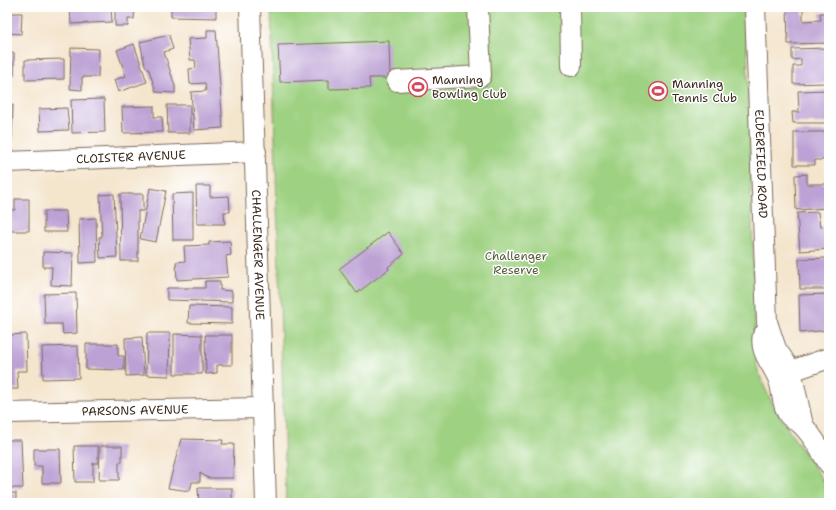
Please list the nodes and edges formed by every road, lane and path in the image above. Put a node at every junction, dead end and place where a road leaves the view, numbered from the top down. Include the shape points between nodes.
1 (250, 7) edge
2 (478, 7) edge
3 (570, 7) edge
4 (755, 7) edge
5 (571, 66) dead end
6 (397, 81) dead end
7 (256, 152) junction
8 (7, 162) edge
9 (829, 358) edge
10 (784, 375) junction
11 (263, 408) junction
12 (7, 413) edge
13 (829, 464) edge
14 (266, 503) edge

1 - 7 street, CHALLENGER AVENUE
2 - 6 street via 481,76
3 - 5 street
4 - 10 street, ELDERFIELD ROAD via 767,322 762,340 768,362
7 - 8 street, CLOISTER AVENUE
7 - 11 street, CHALLENGER AVENUE
9 - 10 street
10 - 13 street, ELDERFIELD ROAD via 786,410 789,416 803,426
11 - 12 street, PARSONS AVENUE
11 - 14 street, CHALLENGER AVENUE

